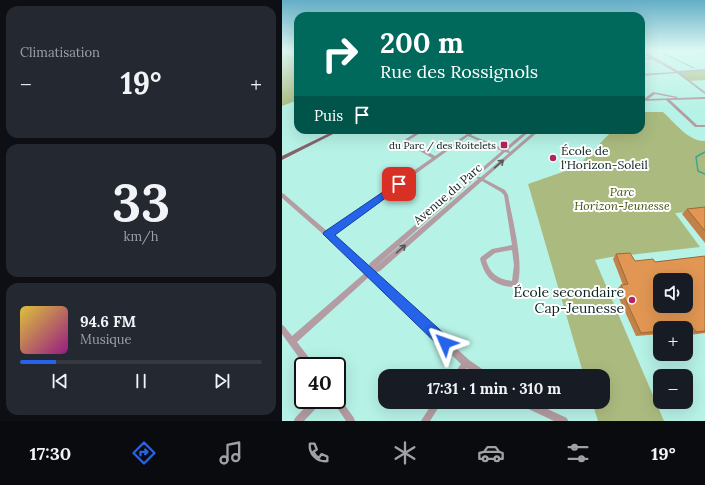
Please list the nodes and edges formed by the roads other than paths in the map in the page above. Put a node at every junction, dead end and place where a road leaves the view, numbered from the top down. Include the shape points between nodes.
1 (670, 71) edge
2 (676, 71) edge
3 (645, 74) edge
4 (705, 93) edge
5 (705, 98) edge
6 (645, 99) edge
7 (667, 99) junction
8 (679, 99) junction
9 (645, 100) edge
10 (705, 126) edge
11 (325, 134) edge
12 (331, 134) edge
13 (417, 134) edge
14 (524, 134) edge
15 (533, 134) edge
16 (468, 135) joint
17 (505, 150) junction
18 (511, 153) junction
19 (282, 154) edge
20 (282, 158) edge
21 (435, 158) junction
22 (474, 176) junction
23 (481, 180) junction
24 (282, 195) edge
25 (328, 234) junction
26 (514, 247) junction
27 (370, 272) junction
28 (283, 332) edge
29 (292, 341) junction
30 (304, 357) edge
31 (466, 363) junction
32 (462, 369) edge
33 (475, 369) edge
34 (309, 409) edge
35 (342, 409) edge
36 (433, 409) edge
37 (538, 409) edge
38 (298, 421) edge
39 (351, 421) edge
40 (425, 421) edge
41 (564, 421) edge

1 - 3 street
2 - 4 street
5 - 8 street
6 - 8 street via 654,93
7 - 8 street
7 - 9 street
7 - 10 street via 696,126
11 - 19 main road
12 - 20 main road
13 - 21 street via 407,140 408,143
14 - 17 street, Avenue du Parc
15 - 18 street, Avenue du Parc
16 - 17 street
16 - 21 street
17 - 18 street
17 - 22 street, Avenue du Parc
23 -> 18 street, Avenue du Parc
21 - 25 street
22 - 23 street
22 - 27 street, Avenue du Parc via 372,265
23 - 26 street via 503,191 506,196
27 -> 23 street, Avenue du Parc via 378,269
24 - 25 street
25 - 27 street
26 - 26 street via 518,276 515,284 493,278 486,270 484,260 494,251
27 - 29 street, Avenue du Parc
27 - 31 street
28 - 29 street
29 - 30 street
31 - 32 street
31 - 33 street
34 - 38 street
35 - 39 street
36 - 40 street
37 - 41 street

